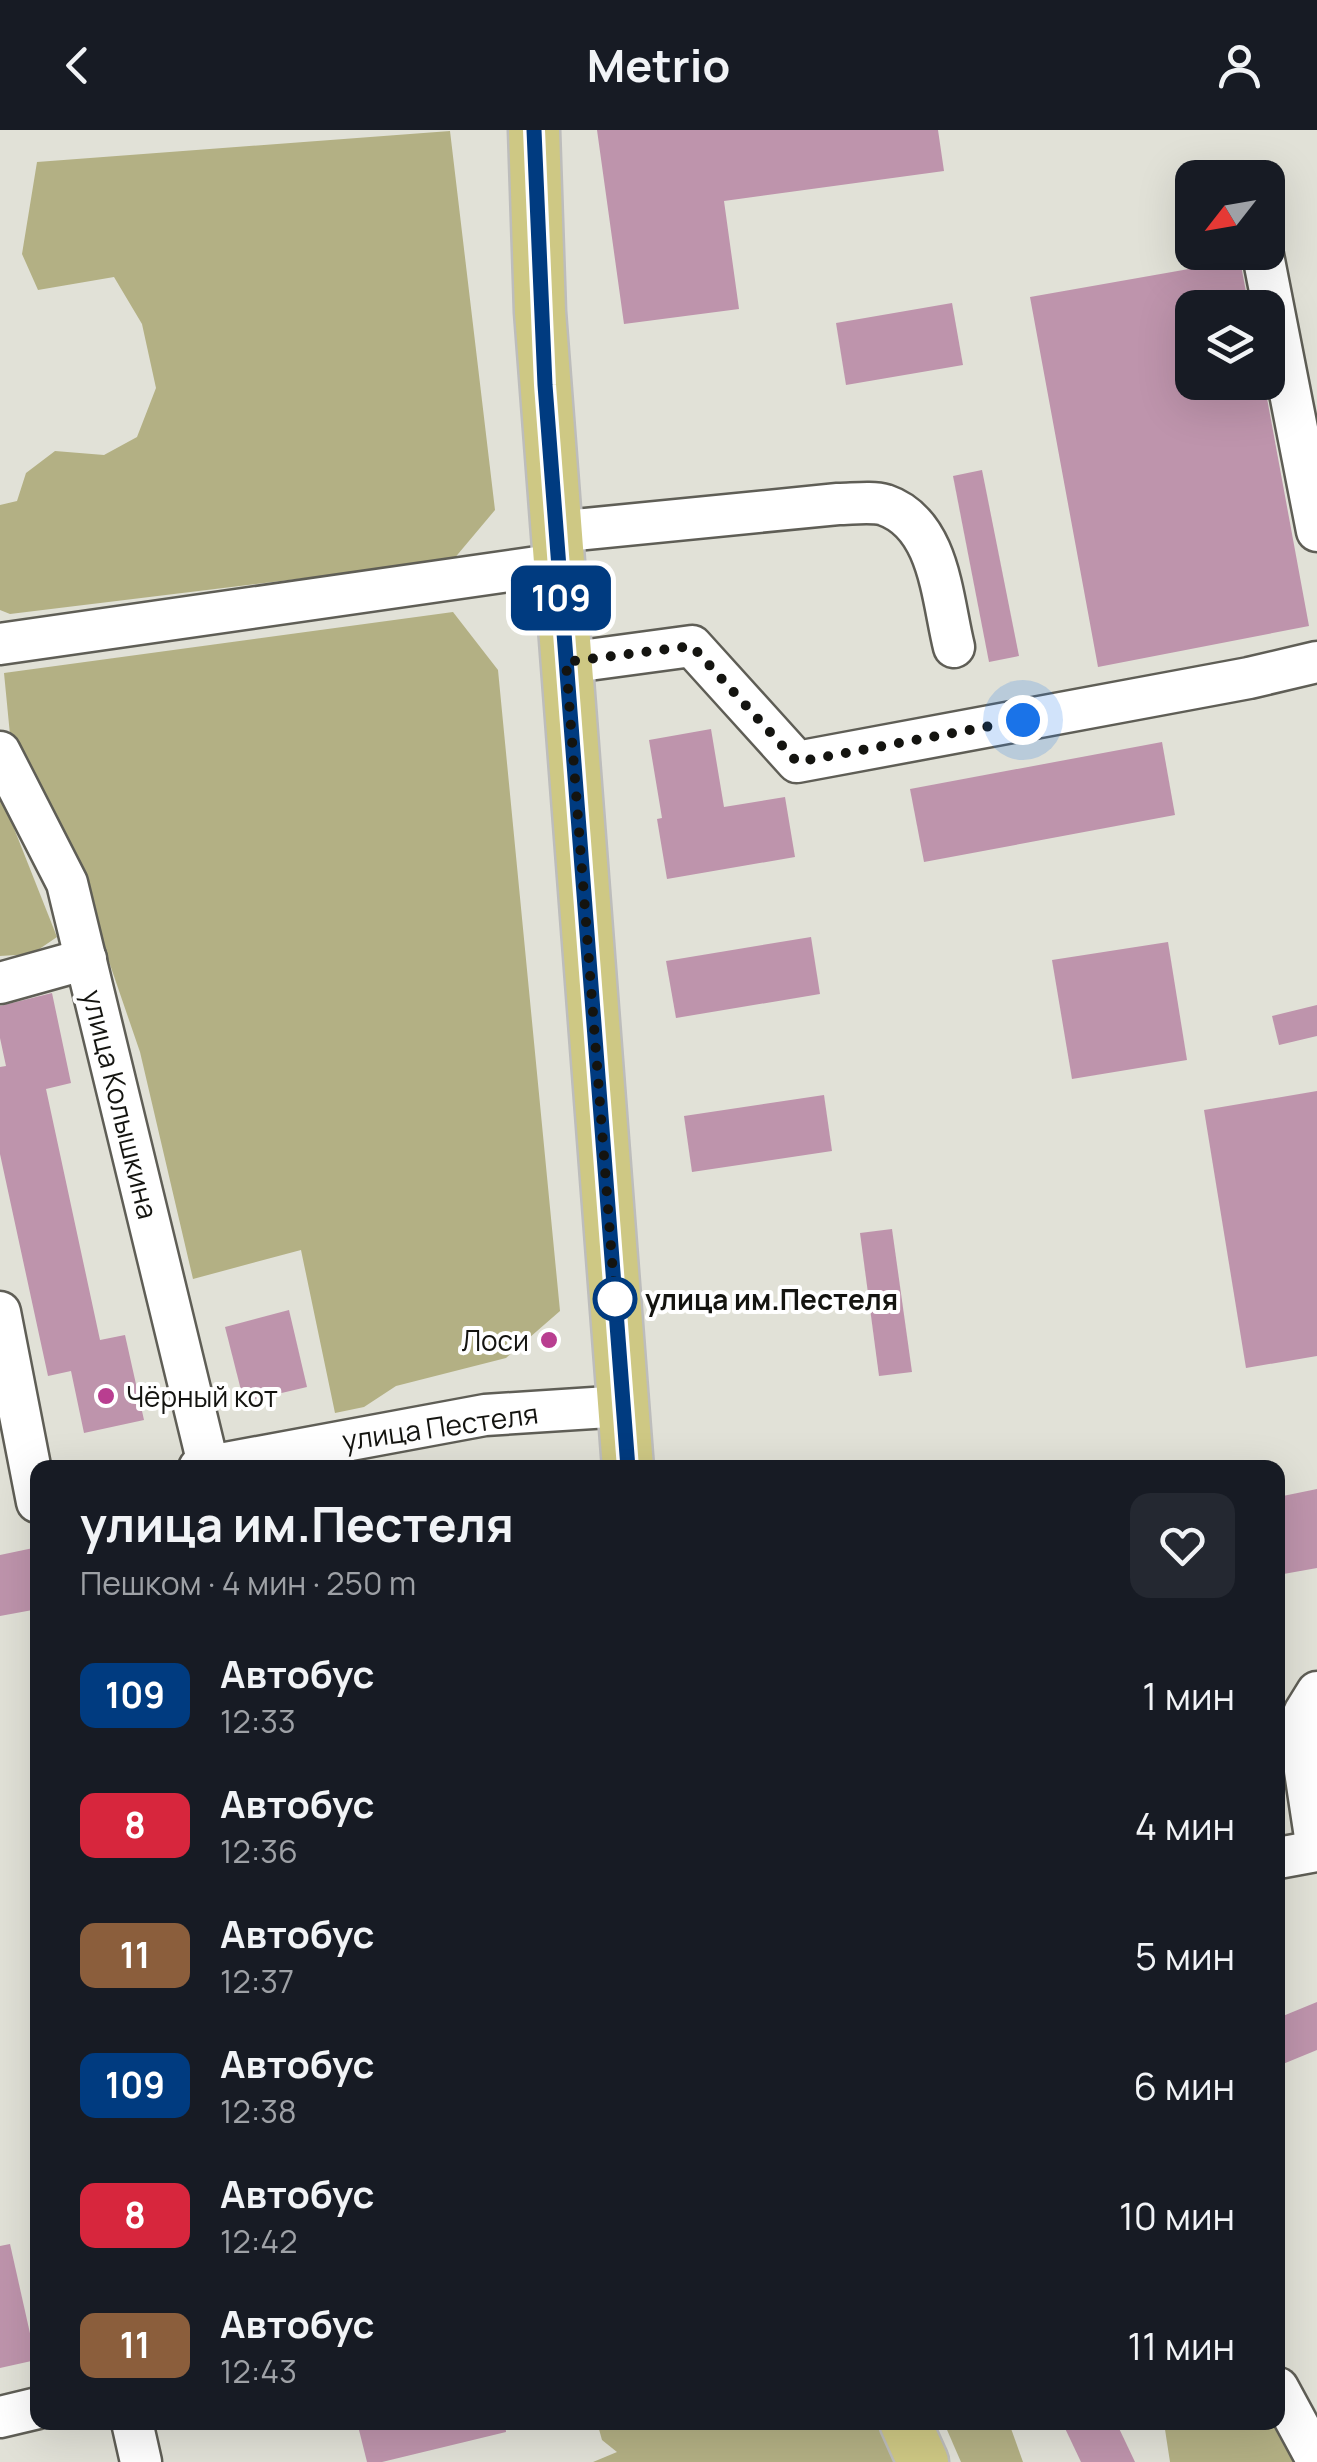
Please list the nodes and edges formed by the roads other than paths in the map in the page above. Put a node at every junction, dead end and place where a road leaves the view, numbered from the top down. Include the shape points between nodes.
1 (534, 130) edge
2 (1266, 270) edge
3 (1317, 531) edge
4 (556, 548) junction
5 (0, 644) edge
6 (954, 647) dead end
7 (566, 662) junction
8 (1317, 662) edge
9 (0, 752) edge
10 (86, 959) junction
11 (0, 983) edge
12 (0, 1312) edge
13 (624, 1406) junction
14 (204, 1460) edge
15 (244, 1460) edge
16 (627, 1460) edge
17 (30, 1466) edge
18 (30, 1504) edge
19 (0, 1510) edge
20 (1317, 1692) edge
21 (1317, 1850) edge
22 (1285, 1857) edge
23 (1285, 2401) edge
24 (30, 2410) edge
25 (0, 2417) edge
26 (134, 2430) edge
27 (909, 2430) edge
28 (1317, 2460) edge
29 (141, 2462) edge
30 (923, 2462) edge

1 - 4 main road
2 - 3 street
4 - 5 street
4 - 6 street via 838,504 883,504 910,518 929,544
4 - 7 main road
7 - 8 street via 692,646 797,762
7 - 13 main road
9 - 10 street, улица Колышкина via 67,883
10 - 11 street
10 - 14 street, улица Колышкина
12 - 17 street
13 - 15 street, улица Пестеля via 485,1415
13 - 16 main road
18 - 19 street
20 - 21 street via 1304,1712
21 - 22 street
23 - 28 street
24 - 25 street
26 - 29 street
27 - 30 main road

